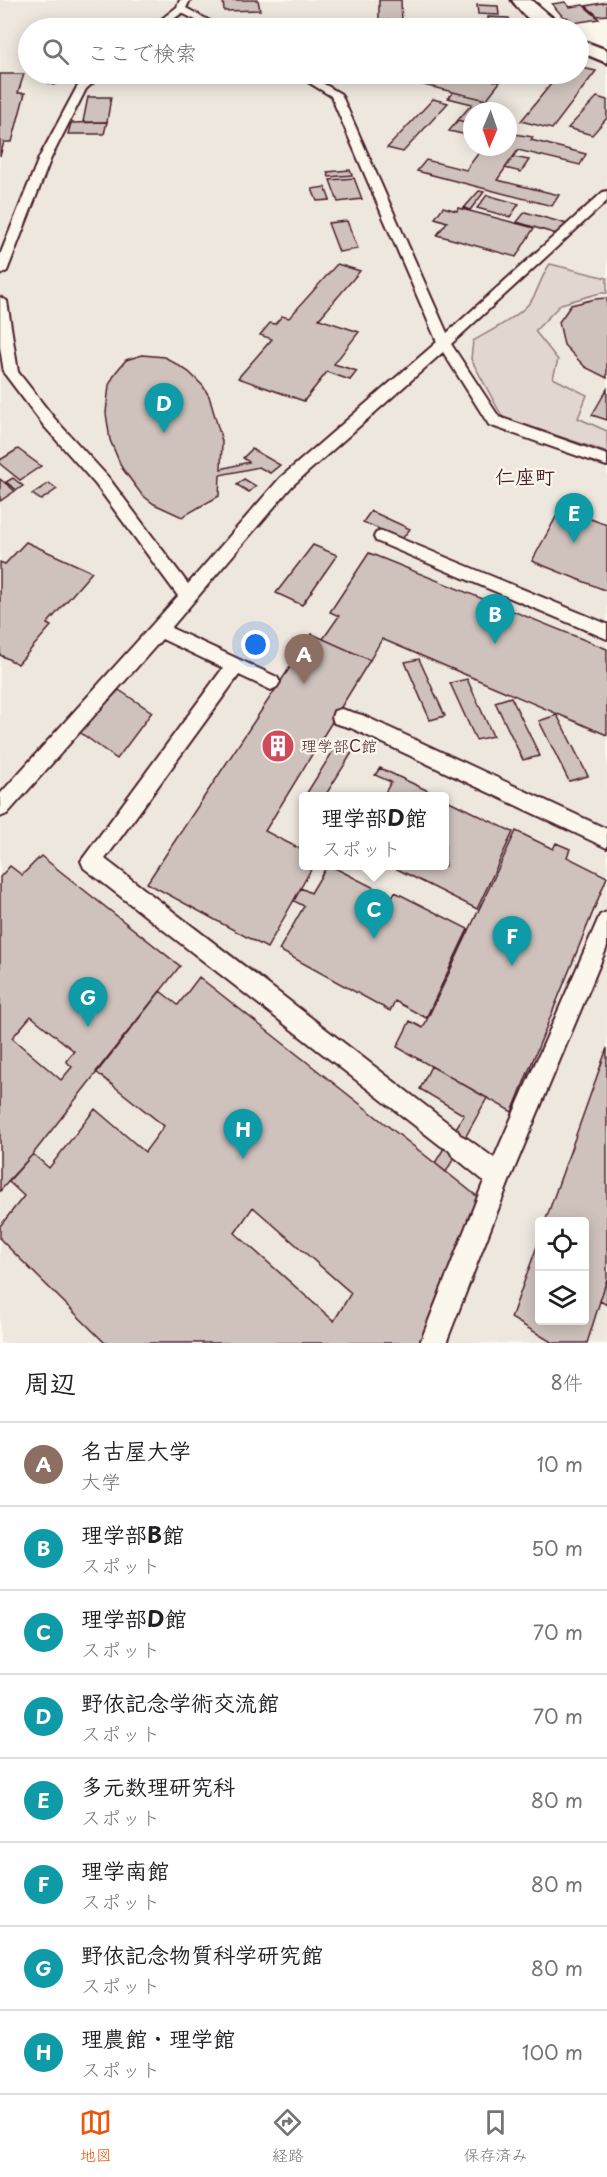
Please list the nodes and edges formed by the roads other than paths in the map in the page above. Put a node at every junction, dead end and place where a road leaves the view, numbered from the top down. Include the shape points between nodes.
1 (521, 0) edge
2 (183, 4) edge
3 (167, 18) edge
4 (203, 18) edge
5 (540, 18) edge
6 (589, 49) edge
7 (607, 57) edge
8 (86, 84) edge
9 (318, 84) edge
10 (607, 195) edge
11 (0, 271) edge
12 (0, 301) edge
13 (444, 343) junction
14 (607, 461) edge
15 (382, 537) dead end
16 (188, 596) junction
17 (159, 630) junction
18 (607, 632) edge
19 (235, 666) junction
20 (271, 682) dead end
21 (341, 717) dead end
22 (0, 808) edge
23 (607, 839) edge
24 (607, 922) edge
25 (498, 1177) junction
26 (433, 1343) edge

1 - 5 street
2 - 3 lane
2 - 4 lane
6 - 7 street
8 - 11 lane via 45,158
9 - 13 lane via 336,94
10 - 13 lane
12 - 16 lane via 11,373 102,481
13 - 14 lane via 494,421
13 - 16 lane via 286,482
15 - 18 lane
16 - 17 lane
17 - 19 lane
17 - 22 lane
19 - 20 lane
19 - 25 lane via 91,861
21 - 23 lane
24 - 25 lane
25 - 26 lane

